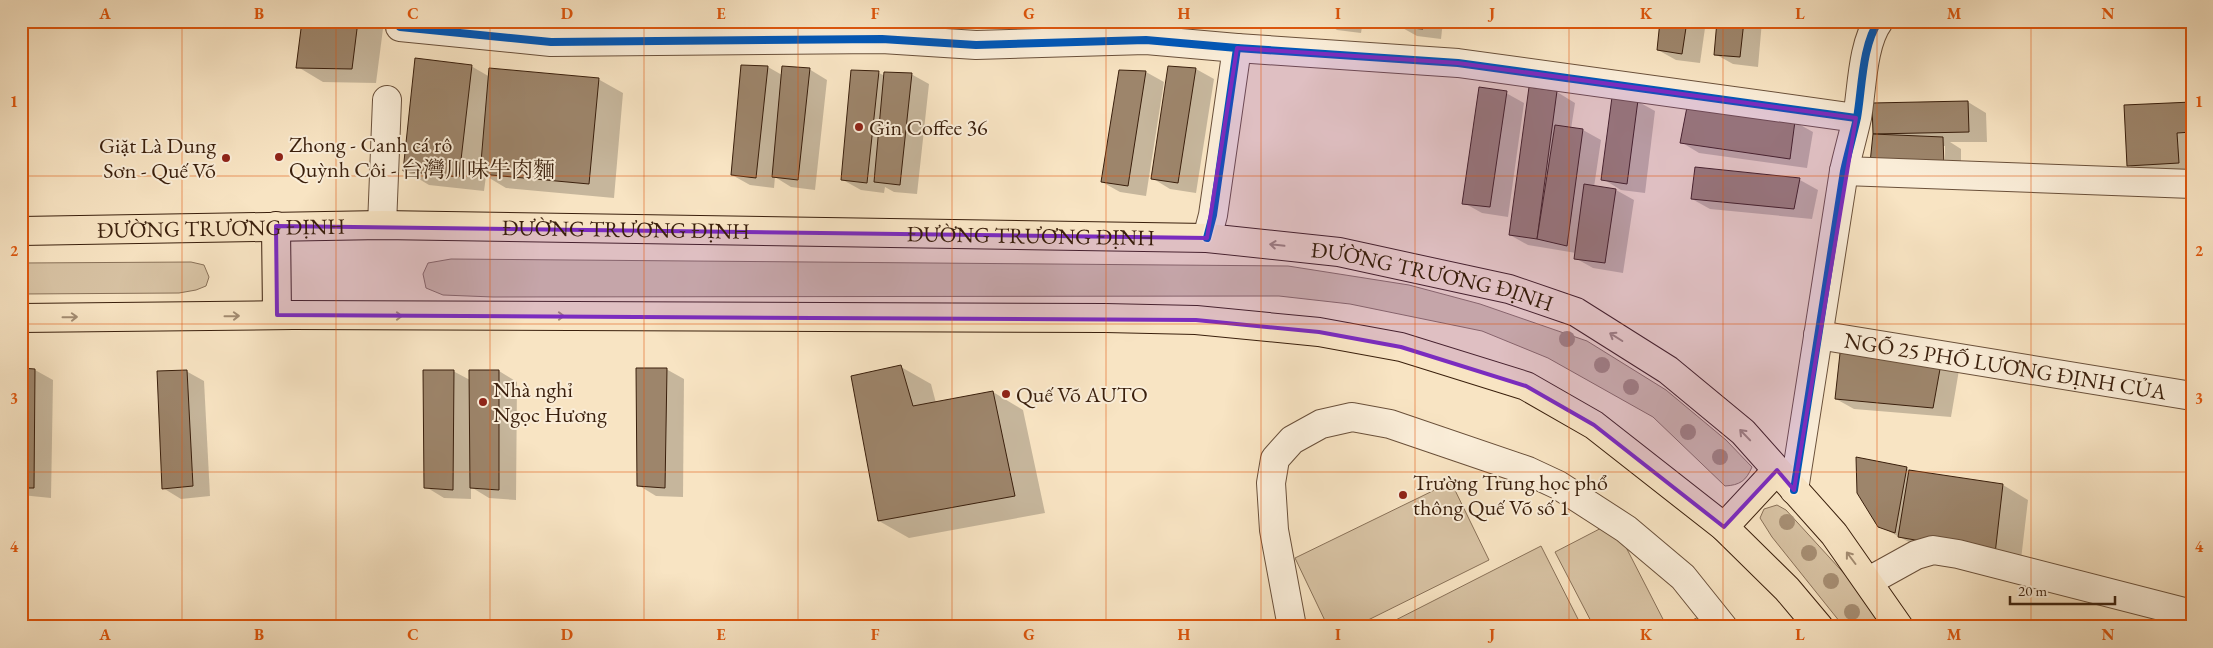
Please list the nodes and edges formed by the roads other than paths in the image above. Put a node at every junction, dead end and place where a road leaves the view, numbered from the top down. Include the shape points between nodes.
1 (1879, 21) edge
2 (400, 27) dead end
3 (1236, 48) junction
4 (387, 100) dead end
5 (1856, 118) junction
6 (1844, 171) junction
7 (2192, 184) edge
8 (382, 225) junction
9 (276, 226) junction
10 (21, 231) edge
11 (1207, 238) junction
12 (277, 315) junction
13 (21, 318) edge
14 (1818, 335) junction
15 (2192, 396) edge
16 (1786, 480) junction
17 (1724, 527) junction
18 (1869, 581) junction
19 (2192, 614) edge
20 (1292, 627) edge
21 (1723, 627) edge
22 (1819, 627) edge
23 (1899, 627) edge

1 - 5 street via 1869,43
2 - 3 street via 551,42 882,39 976,45 1146,40
3 - 5 street via 1458,63
3 - 11 street
4 - 8 street
5 - 6 street
6 - 7 street
6 - 14 street
8 - 9 main road, ĐƯỜNG TRƯƠNG ĐỊNH
8 - 11 main road, ĐƯỜNG TRƯƠNG ĐỊNH
9 - 10 main road, ĐƯỜNG TRƯƠNG ĐỊNH
9 - 12 main road
16 -> 11 main road, ĐƯỜNG TRƯƠNG ĐỊNH via 1743,432 1668,370 1576,312 1509,288 1339,252
13 -> 12 main road
12 -> 17 main road via 1105,318 1196,320 1319,332 1401,347 1526,386 1594,425
14 - 15 street, NGÕ 25 PHỐ LƯƠNG ĐỊNH CỦA
14 - 16 street
16 - 17 main road
18 -> 16 main road, ĐƯỜNG TRƯƠNG ĐỊNH via 1834,534
17 - 22 main road via 1787,589
18 - 19 street via 1916,554 1933,550
18 - 23 main road, ĐƯỜNG TRƯƠNG ĐỊNH
20 - 21 street via 1274,530 1271,483 1275,459 1292,440 1321,424 1352,417 1390,424 1528,471 1558,485 1626,530 1683,577

